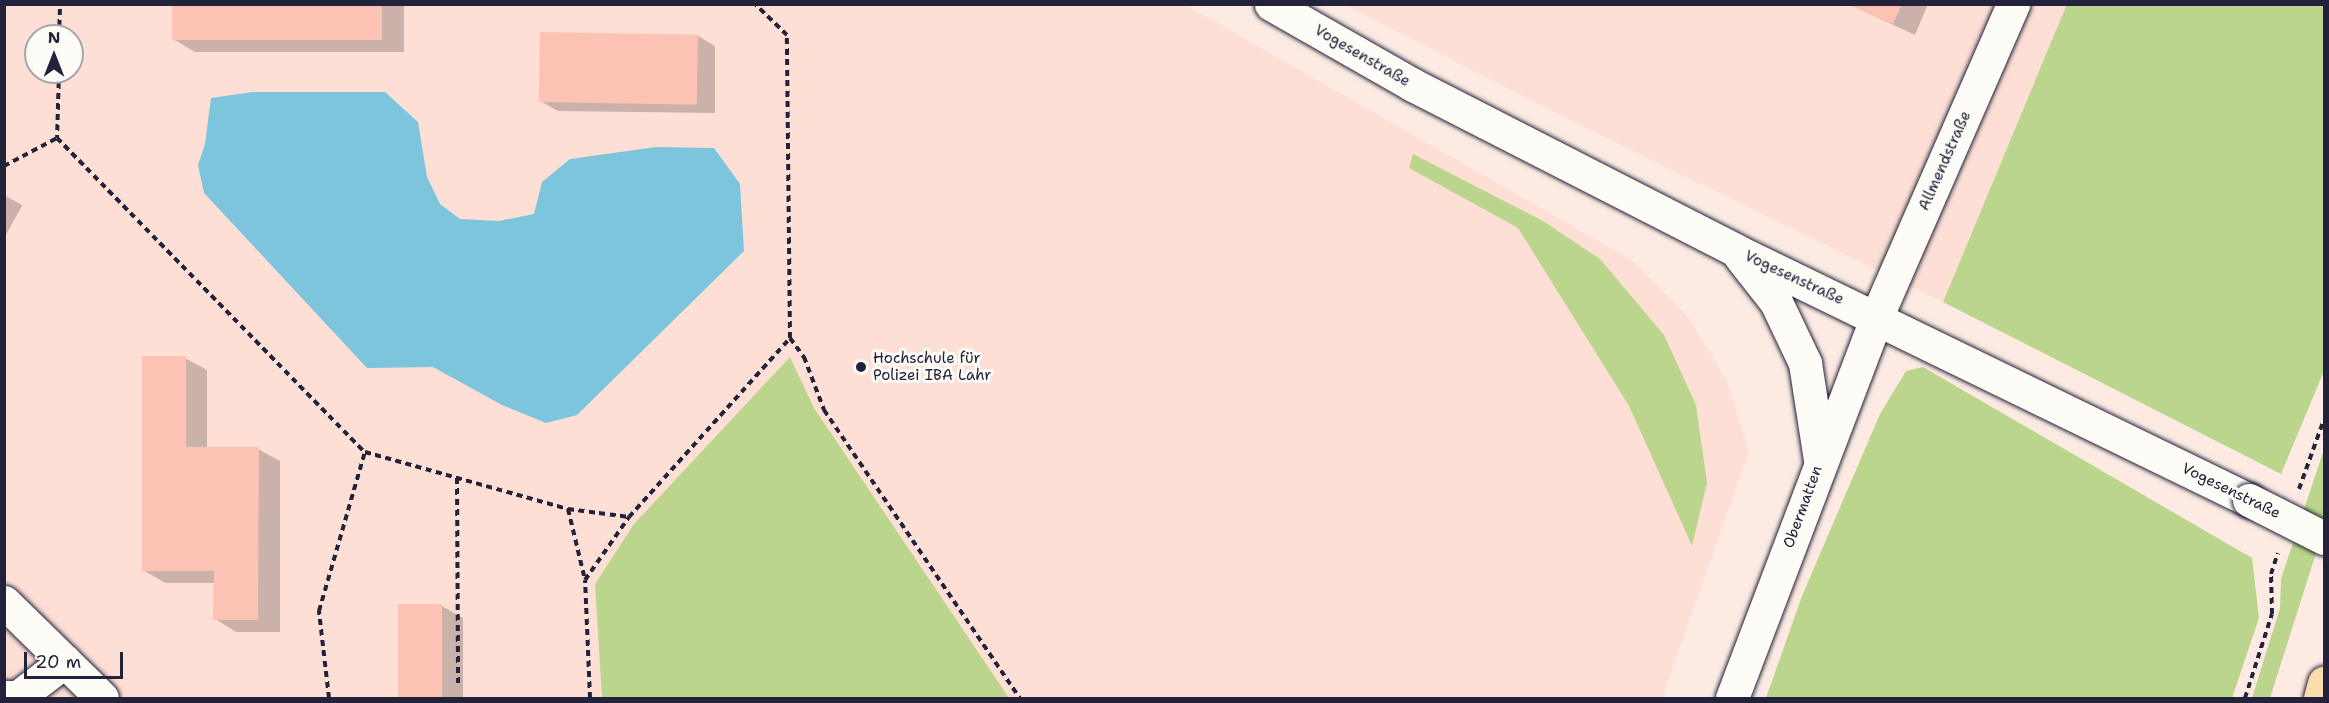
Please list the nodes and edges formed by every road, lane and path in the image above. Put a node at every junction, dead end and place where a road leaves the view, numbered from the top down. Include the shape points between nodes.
1 (60, 4) edge
2 (755, 4) edge
3 (1271, 4) edge
4 (2013, 4) edge
5 (59, 24) edge
6 (58, 84) edge
7 (57, 138) junction
8 (4, 166) edge
9 (1735, 250) junction
10 (1876, 318) junction
11 (790, 338) junction
12 (2325, 419) edge
13 (365, 452) junction
14 (1820, 461) junction
15 (457, 478) junction
16 (2297, 495) dead end
17 (568, 509) junction
18 (629, 517) junction
19 (2325, 538) edge
20 (2282, 540) dead end
21 (585, 580) junction
22 (4, 602) edge
23 (65, 662) junction
24 (458, 683) dead end
25 (2325, 683) edge
26 (4, 697) edge
27 (102, 699) edge
28 (328, 699) edge
29 (590, 699) edge
30 (1020, 699) edge
31 (1732, 699) edge
32 (2245, 699) edge
33 (2320, 699) edge

1 - 5 path
2 - 11 path via 788,35
3 - 9 street, Vogesenstraße via 1413,85
4 - 10 street, Allmendstraße
6 - 7 path
7 - 8 path
7 - 13 path
9 - 10 street, Vogesenstraße
9 - 14 street via 1776,302 1805,363
10 - 14 street, Obermatten
10 - 19 street, Vogesenstraße, bridge
11 - 18 path
11 - 30 path via 804,357 824,410
12 - 16 path
13 - 15 path
13 - 28 path via 319,611
14 - 31 street, Obermatten
15 - 17 path
15 - 24 path
17 - 18 path
17 - 21 path
18 - 21 path
20 - 32 path via 2271,574 2272,614
21 - 29 path
22 - 23 street
23 - 26 street via 18,697
23 - 27 street
25 - 33 main road

